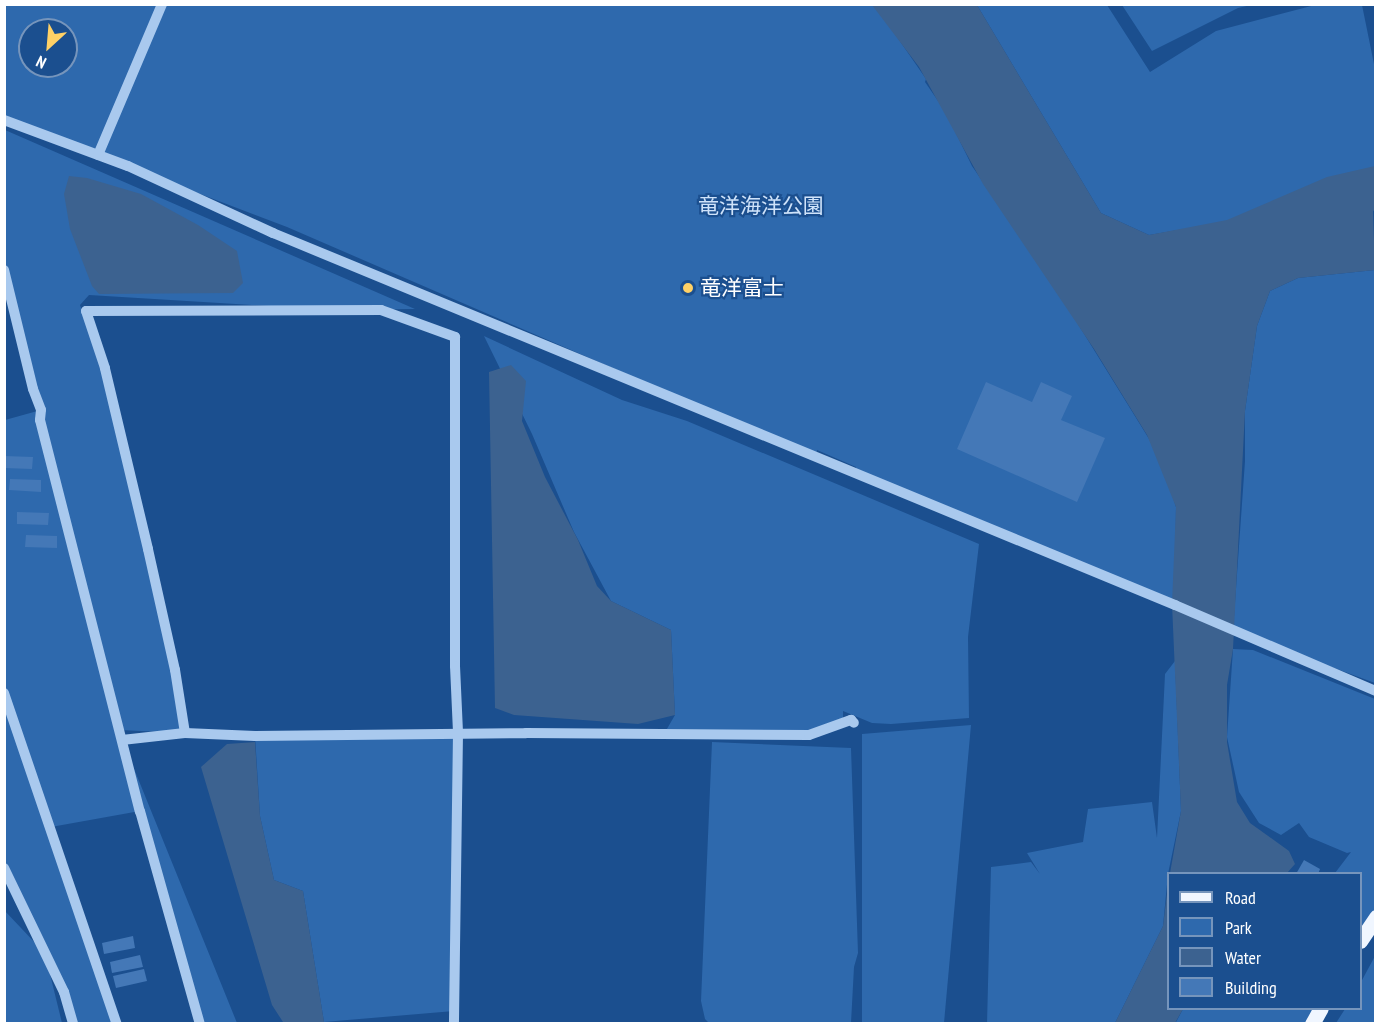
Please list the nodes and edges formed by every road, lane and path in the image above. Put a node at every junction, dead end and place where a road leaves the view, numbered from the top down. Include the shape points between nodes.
1 (162, 4) edge
2 (4, 120) edge
3 (98, 155) junction
4 (4, 270) edge
5 (1376, 691) edge
6 (4, 693) edge
7 (854, 723) dead end
8 (184, 733) junction
9 (458, 733) junction
10 (122, 740) junction
11 (4, 868) edge
12 (1376, 917) edge
13 (1362, 937) edge
14 (1320, 1010) edge
15 (73, 1023) edge
16 (117, 1023) edge
17 (200, 1023) edge
18 (454, 1023) edge
19 (1312, 1023) edge

1 - 3 street
2 - 3 street
3 - 5 street via 284,237
4 - 10 street
6 - 16 street
7 - 9 street via 851,720 809,735
8 - 9 street
8 - 9 street via 175,670 148,549 105,368 86,311 381,310 456,337
8 - 10 street
9 - 18 street
10 - 17 street
11 - 15 street via 64,993
12 - 13 main road
14 - 19 main road

